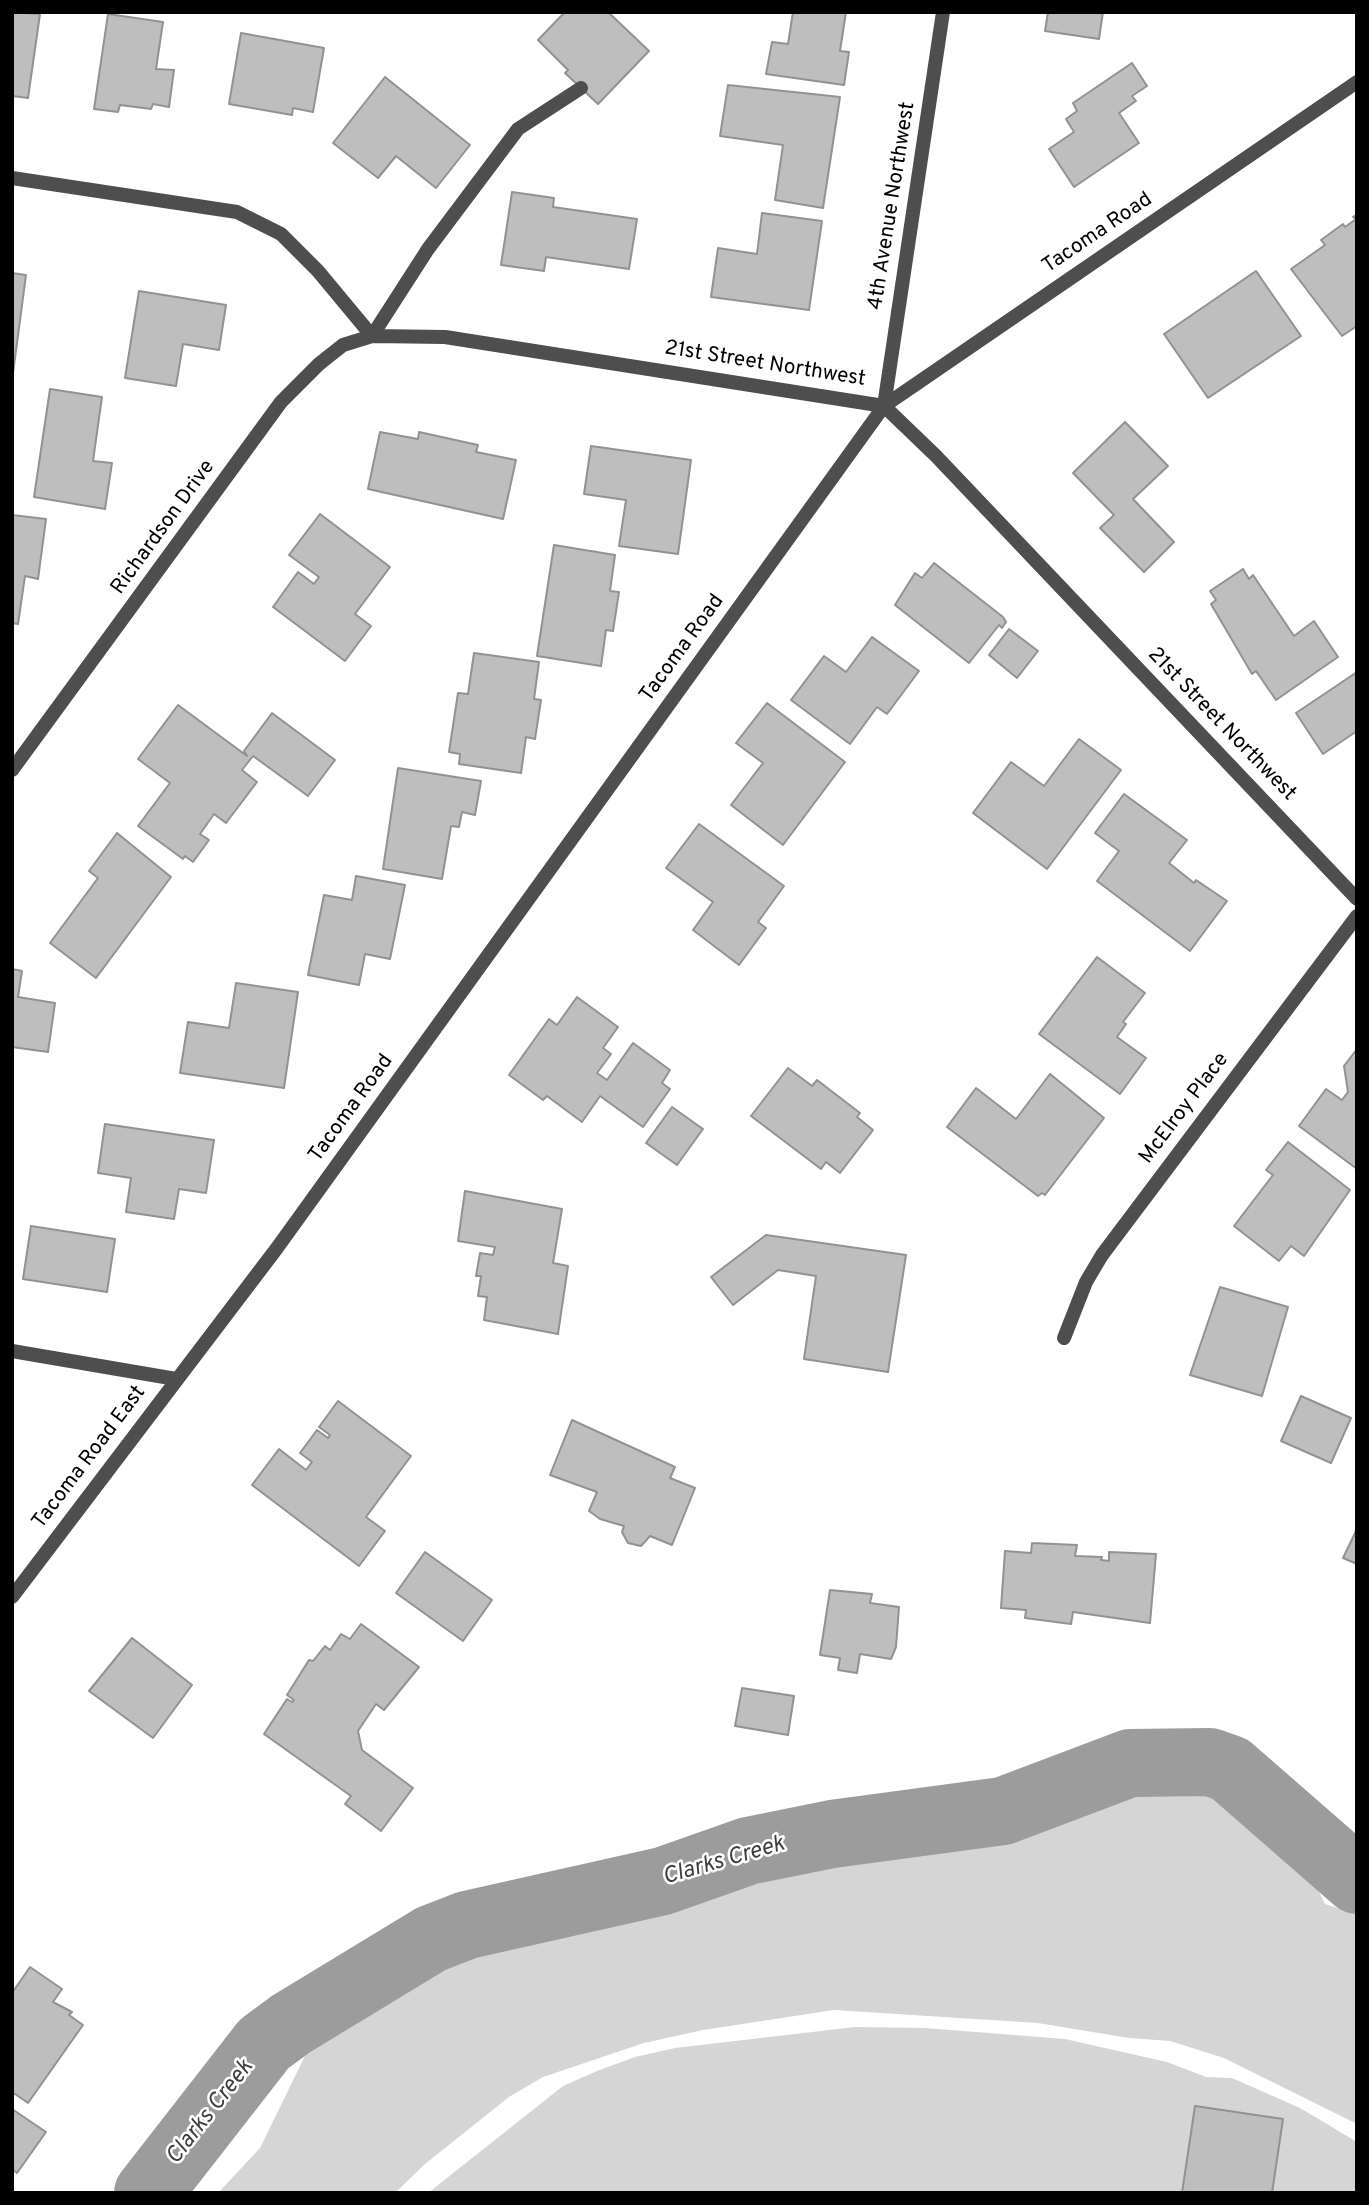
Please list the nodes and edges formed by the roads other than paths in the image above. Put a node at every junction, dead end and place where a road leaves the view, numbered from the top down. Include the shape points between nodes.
1 (943, 12) edge
2 (1357, 82) edge
3 (581, 88) dead end
4 (12, 178) edge
5 (372, 336) junction
6 (884, 406) junction
7 (12, 770) edge
8 (1357, 899) edge
9 (1357, 916) edge
10 (1064, 1338) dead end
11 (12, 1351) edge
12 (176, 1378) junction
13 (12, 1597) edge

1 - 6 street, 4th Avenue Northwest
2 - 6 street, Tacoma Road
3 - 5 street via 518,129 428,249
4 - 5 street via 237,212 281,234
5 - 6 street, 21st Street Northwest via 410,334 483,341
5 - 7 street, Richardson Drive via 343,345 281,402
6 - 8 street, 21st Street Northwest
6 - 12 street, Tacoma Road via 277,1248
9 - 10 street, McElroy Place via 1102,1255
11 - 12 street
12 - 13 street, Tacoma Road East

